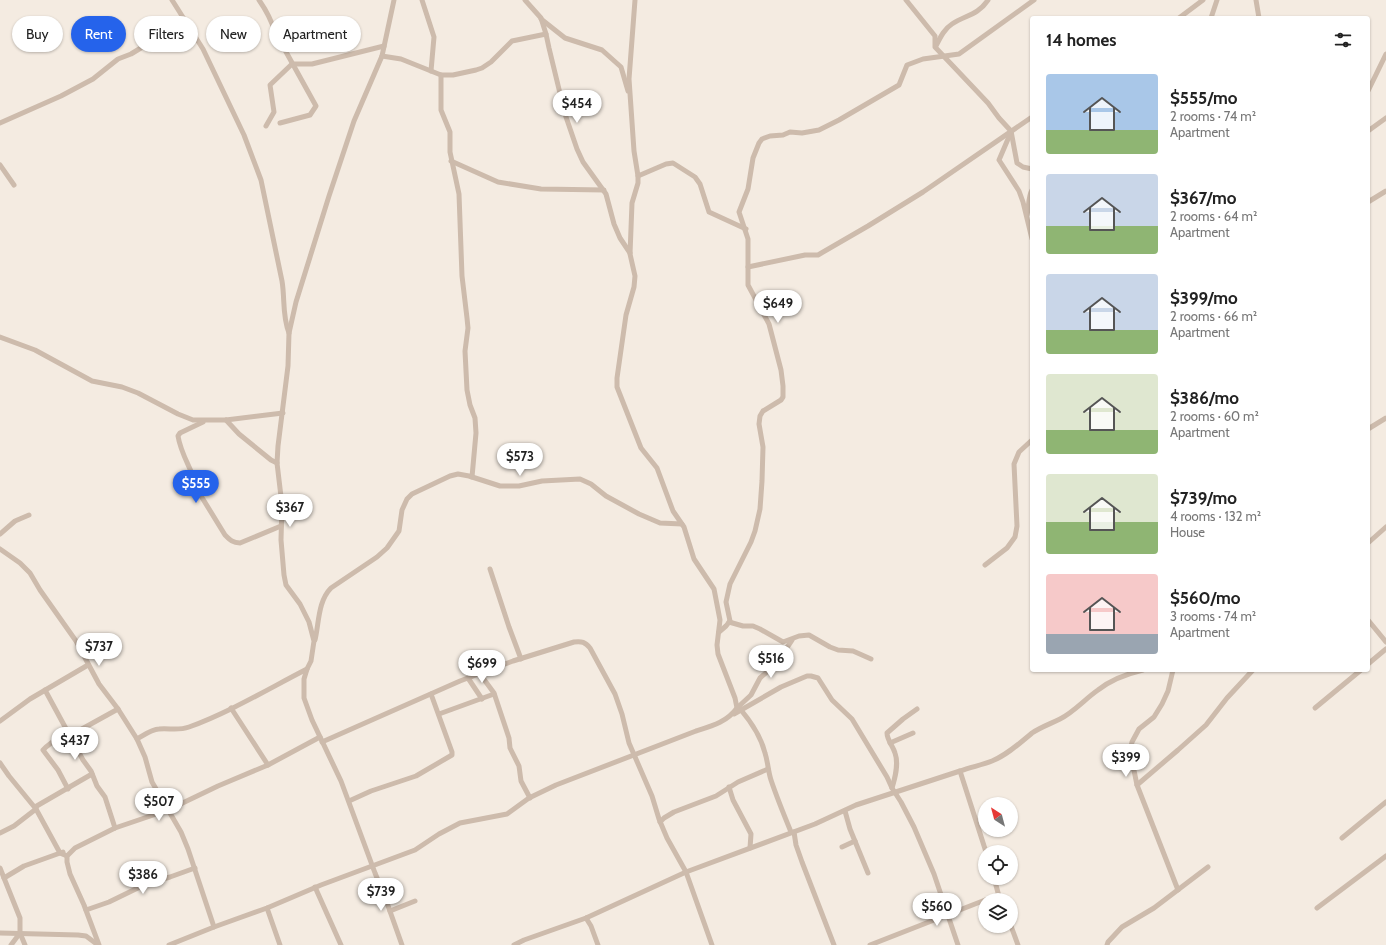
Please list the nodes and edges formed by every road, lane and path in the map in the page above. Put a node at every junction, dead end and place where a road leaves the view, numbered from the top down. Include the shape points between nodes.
1 (172, 0) edge
2 (259, 0) edge
3 (394, 0) edge
4 (422, 0) edge
5 (525, 0) edge
6 (635, 0) edge
7 (906, 0) edge
8 (988, 0) edge
9 (1034, 0) edge
10 (1203, 0) edge
11 (1217, 0) edge
12 (1256, 0) edge
13 (182, 16) edge
14 (1182, 16) edge
15 (1212, 16) edge
16 (1259, 16) edge
17 (540, 18) junction
18 (546, 34) junction
19 (198, 42) edge
20 (384, 46) junction
21 (935, 47) junction
22 (134, 52) edge
23 (1386, 55) edge
24 (382, 56) junction
25 (944, 56) junction
26 (292, 64) junction
27 (431, 71) junction
28 (441, 75) junction
29 (1370, 87) edge
30 (630, 98) junction
31 (1030, 118) edge
32 (1386, 118) edge
33 (280, 122) dead end
34 (0, 123) edge
35 (266, 126) dead end
36 (1370, 130) edge
37 (1011, 131) junction
38 (451, 161) junction
39 (0, 164) edge
40 (1030, 169) edge
41 (638, 176) junction
42 (14, 185) dead end
43 (604, 190) junction
44 (1386, 191) edge
45 (1030, 194) edge
46 (1370, 201) edge
47 (1027, 216) junction
48 (746, 229) junction
49 (1030, 230) edge
50 (630, 254) junction
51 (748, 267) junction
52 (289, 333) junction
53 (0, 337) edge
54 (283, 413) junction
55 (1386, 418) edge
56 (205, 420) junction
57 (226, 420) junction
58 (1370, 428) edge
59 (1030, 442) edge
60 (277, 463) junction
61 (472, 477) junction
62 (29, 514) dead end
63 (682, 524) junction
64 (281, 526) junction
65 (1386, 527) edge
66 (0, 534) edge
67 (1370, 541) edge
68 (0, 549) edge
69 (985, 565) dead end
70 (490, 569) dead end
71 (729, 622) junction
72 (1370, 622) edge
73 (719, 632) junction
74 (792, 639) junction
75 (314, 641) junction
76 (1386, 642) edge
77 (1386, 649) edge
78 (520, 659) junction
79 (871, 659) dead end
80 (1370, 662) edge
81 (88, 665) junction
82 (307, 669) junction
83 (1136, 672) edge
84 (1173, 672) edge
85 (1251, 672) edge
86 (1359, 672) edge
87 (480, 674) junction
88 (468, 678) junction
89 (45, 690) junction
90 (431, 694) junction
91 (494, 694) junction
92 (482, 699) junction
93 (118, 708) junction
94 (231, 708) junction
95 (1316, 708) dead end
96 (739, 709) junction
97 (917, 709) dead end
98 (439, 714) junction
99 (0, 721) edge
100 (69, 733) junction
101 (913, 733) dead end
102 (137, 738) junction
103 (321, 739) junction
104 (890, 743) junction
105 (634, 755) junction
106 (0, 763) edge
107 (268, 765) junction
108 (768, 769) junction
109 (960, 771) junction
110 (92, 774) junction
111 (1136, 785) junction
112 (729, 787) junction
113 (68, 789) junction
114 (894, 791) junction
115 (530, 798) junction
116 (349, 801) junction
117 (1386, 802) edge
118 (36, 808) junction
119 (168, 810) junction
120 (844, 810) junction
121 (660, 822) junction
122 (115, 828) junction
123 (792, 832) junction
124 (0, 833) edge
125 (1342, 838) dead end
126 (855, 842) junction
127 (984, 845) edge
128 (842, 847) dead end
129 (750, 848) junction
130 (72, 850) junction
131 (60, 853) junction
132 (67, 856) junction
133 (1386, 856) edge
134 (372, 865) junction
135 (1208, 867) dead end
136 (0, 868) edge
137 (195, 868) junction
138 (686, 872) junction
139 (868, 873) dead end
140 (3, 881) edge
141 (315, 888) junction
142 (1178, 890) junction
143 (415, 901) dead end
144 (978, 904) edge
145 (267, 908) junction
146 (1317, 908) dead end
147 (86, 910) junction
148 (390, 911) junction
149 (947, 914) junction
150 (586, 918) junction
151 (214, 926) junction
152 (0, 933) edge
153 (20, 933) junction
154 (1014, 933) edge
155 (11, 945) edge
156 (25, 945) edge
157 (98, 945) edge
158 (169, 945) edge
159 (280, 945) edge
160 (341, 945) edge
161 (402, 945) edge
162 (514, 945) edge
163 (598, 945) edge
164 (712, 945) edge
165 (834, 945) edge
166 (870, 945) edge
167 (958, 945) edge
168 (1018, 945) edge
169 (1106, 945) edge

1 - 13 street
2 - 26 street
3 - 20 street
4 - 27 street via 434,37
5 - 17 street
6 - 30 street
7 - 21 street via 935,36
8 - 21 street via 978,11 950,24
9 - 25 street via 959,54
10 - 14 street
11 - 15 street
12 - 16 street
17 - 18 street
17 - 30 street via 565,38 602,50 621,67
18 - 28 street via 512,41 491,62 476,70
18 - 43 street via 565,114 577,149 583,162
19 - 52 street via 244,135 257,169 282,281 284,315
20 - 24 street
20 - 26 street via 312,64
21 - 25 street
22 - 34 street via 61,96
23 - 29 street
24 - 27 street via 401,58
24 - 52 street via 354,121 296,302
25 - 37 street
25 - 48 street via 923,59 908,65 899,85 819,130 790,132 762,139 753,158 748,189 739,212
26 - 33 street via 316,106 310,115
26 - 35 street via 270,84 274,112
27 - 28 street
28 - 38 street via 441,110 450,132
30 - 41 street
31 - 37 street
32 - 36 street
37 - 40 street via 1017,163
37 - 47 street via 999,160 1019,191
37 - 51 street via 923,192 818,255 805,255
38 - 43 street via 498,182 541,189
38 - 61 street via 459,194 462,276 468,328 465,351 467,390 475,418 476,433
39 - 42 street
41 - 48 street via 673,163 695,177 700,184 709,212
41 - 50 street via 632,203
43 - 50 street via 614,224
44 - 46 street
45 - 47 street
47 - 49 street
48 - 51 street
50 - 63 street via 635,276 626,314 618,387 641,448 657,468 673,511
51 - 71 street via 748,285 769,324 781,370 782,397 760,416 763,447 760,509 751,542 730,584 726,602
52 - 54 street
53 - 56 street via 35,350 92,381 138,393 187,418
54 - 57 street
54 - 60 street
55 - 58 street
56 - 57 street
56 - 64 street via 180,433 178,440 198,491 225,535 230,541 240,543
57 - 60 street via 239,434
59 - 69 street via 1019,452 1014,464 1017,526 1015,537 1007,548
60 - 64 street via 282,505
61 - 63 street via 500,486 580,479 639,514 660,523
61 - 75 street via 458,474 450,476 419,489 407,499 402,510 399,532 386,548 325,594
62 - 66 street via 15,521
63 - 73 street via 697,565 714,589 720,620
64 - 75 street via 286,585 309,622
65 - 67 street
68 - 81 street via 30,573 76,641
70 - 78 street
71 - 73 street
71 - 74 street via 753,626 781,642
72 - 76 street
73 - 96 street via 718,654
74 - 79 street via 809,635 830,648 853,651
74 - 96 street via 776,664 760,678 751,695
75 - 82 street
77 - 80 street
78 - 87 street
78 - 105 street via 574,642 586,643 615,694
81 - 89 street
81 - 93 street
82 - 94 street
82 - 103 street via 304,698
83 - 109 street via 1112,680 1075,709 1037,730 993,761
84 - 111 street via 1162,704 1154,717 1139,729 1132,742 1130,751
85 - 111 street via 1206,725
86 - 95 street
87 - 88 street
87 - 91 street
88 - 90 street
88 - 92 street
89 - 99 street
89 - 100 street
90 - 98 street
90 - 103 street
91 - 92 street
91 - 115 street via 510,748 520,766 520,782
92 - 98 street
93 - 100 street
93 - 102 street
94 - 102 street via 183,729 159,729
94 - 107 street
96 - 105 street via 724,721
96 - 108 street via 760,738
96 - 114 street via 781,687 807,676 815,676 821,681 832,700 856,725
97 - 104 street via 888,731 886,735
98 - 116 street via 452,755 416,776
100 - 110 street
100 - 113 street via 43,750
101 - 104 street
102 - 119 street via 152,782
103 - 107 street
103 - 116 street
104 - 114 street via 897,759
105 - 115 street via 556,785
105 - 121 street
106 - 118 street
107 - 119 street
108 - 112 street
108 - 123 street via 775,793
109 - 114 street
109 - 127 street
110 - 113 street
110 - 122 street via 105,797
111 - 142 street
112 - 121 street via 716,796 674,812
112 - 129 street via 751,834
113 - 118 street
114 - 120 street
114 - 149 street via 914,827 934,874
115 - 134 street via 507,814 460,823 415,850
116 - 134 street
117 - 125 street
118 - 124 street via 14,826
118 - 131 street
119 - 122 street
119 - 137 street via 181,832
120 - 123 street
120 - 126 street
121 - 138 street
122 - 130 street
123 - 129 street
123 - 165 street
126 - 128 street
126 - 139 street
129 - 138 street
130 - 131 street
130 - 132 street
131 - 132 street
131 - 140 street via 24,866
132 - 147 street via 70,874
133 - 146 street
134 - 141 street
134 - 148 street
135 - 142 street
136 - 140 street
137 - 147 street via 146,884
137 - 151 street
138 - 150 street
138 - 164 street
140 - 153 street via 20,918
141 - 145 street
141 - 160 street
142 - 169 street via 1122,928
143 - 148 street
144 - 149 street
145 - 151 street
145 - 159 street
147 - 157 street
148 - 161 street
149 - 166 street
149 - 167 street
150 - 162 street
150 - 163 street
151 - 158 street
152 - 153 street
153 - 155 street
153 - 156 street
153 - 157 street via 86,936
154 - 168 street

